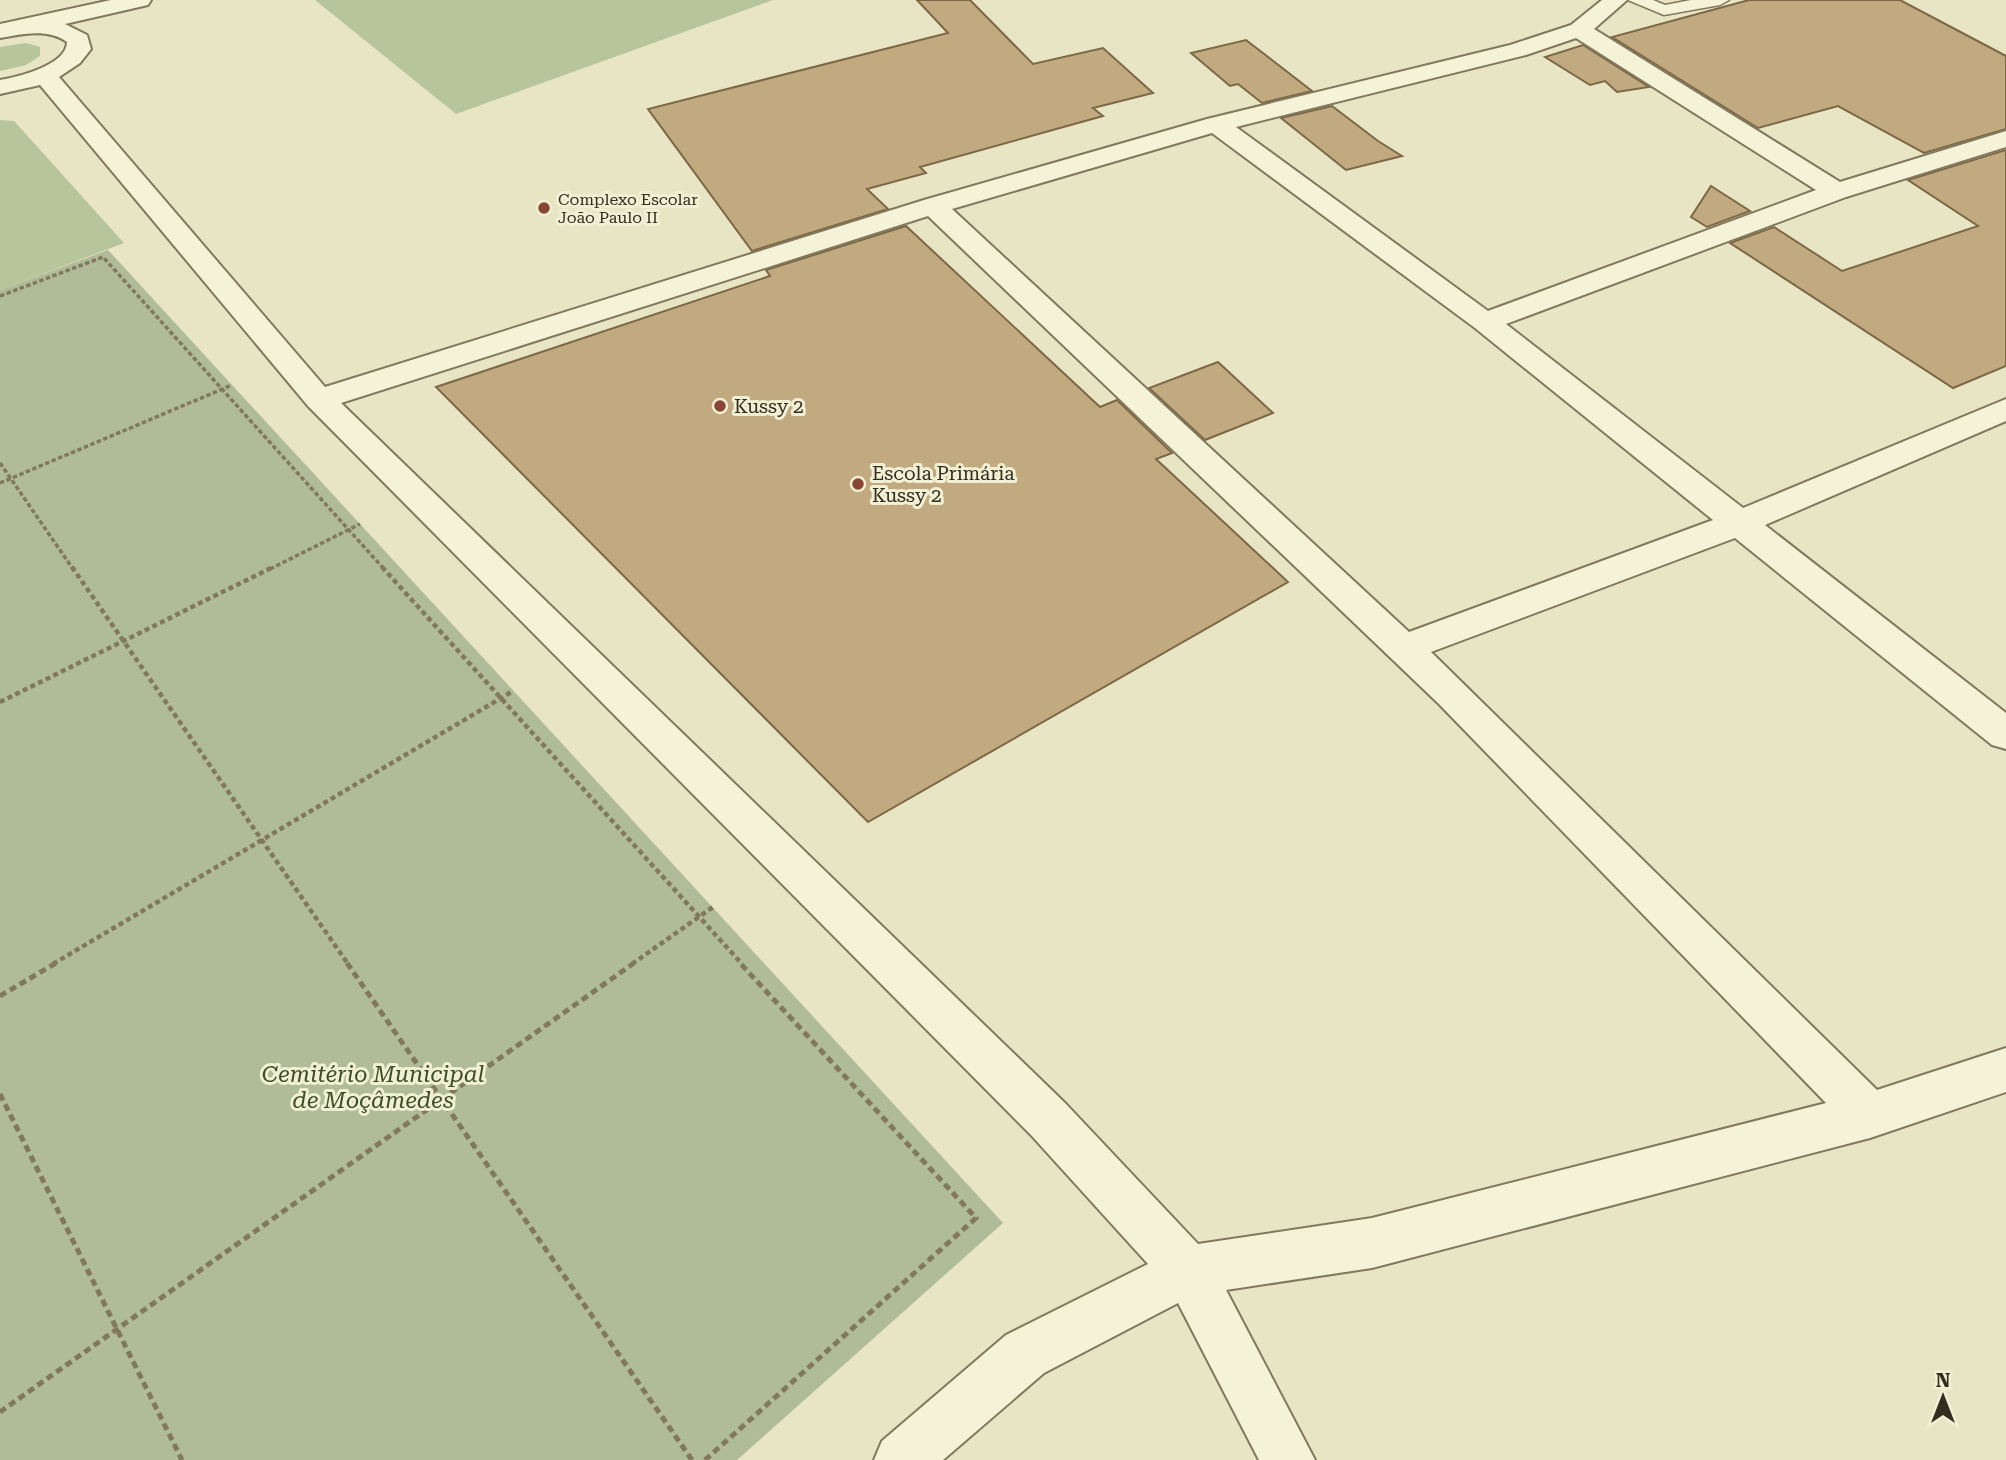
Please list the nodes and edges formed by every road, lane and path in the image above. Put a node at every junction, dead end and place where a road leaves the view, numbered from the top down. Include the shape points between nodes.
1 (140, 0) edge
2 (162, 0) edge
3 (1616, 0) edge
4 (1637, 0) edge
5 (1720, 0) edge
6 (8, 30) edge
7 (1578, 30) junction
8 (79, 49) junction
9 (44, 76) junction
10 (0, 87) edge
11 (1216, 124) junction
12 (2006, 139) edge
13 (1837, 191) junction
14 (933, 206) junction
15 (0, 296) edge
16 (1485, 322) junction
17 (232, 385) dead end
18 (222, 389) junction
19 (319, 399) junction
20 (2006, 409) edge
21 (0, 463) edge
22 (11, 479) junction
23 (0, 483) edge
24 (1742, 522) junction
25 (360, 524) dead end
26 (349, 530) junction
27 (124, 641) junction
28 (1404, 648) junction
29 (513, 691) dead end
30 (501, 699) junction
31 (0, 702) edge
32 (2006, 734) edge
33 (262, 840) junction
34 (713, 907) dead end
35 (699, 918) junction
36 (0, 996) edge
37 (2006, 1070) edge
38 (0, 1094) edge
39 (443, 1100) junction
40 (1870, 1115) junction
41 (1188, 1271) junction
42 (118, 1330) junction
43 (0, 1412) edge
44 (182, 1460) edge
45 (692, 1460) edge
46 (705, 1460) edge
47 (901, 1460) edge
48 (1288, 1460) edge

1 - 6 street
2 - 8 street
3 - 7 street
4 - 5 lane via 1664,10
6 - 8 street via 57,28 79,40
7 - 11 street via 1518,50
7 - 13 street
8 - 9 street via 66,64
9 - 10 street
9 - 19 street
11 - 14 street
11 - 16 street
12 - 13 street
13 - 16 street
14 - 19 street
14 - 28 street
15 - 18 path via 103,257
16 - 24 street
17 - 18 path
18 - 22 path
18 - 26 path
19 - 41 street via 1048,1119
20 - 24 street
21 - 22 path
22 - 23 path
22 - 27 path
24 - 28 street
24 - 32 street
25 - 26 path
26 - 27 path
26 - 30 path
27 - 31 path
27 - 33 path
28 - 40 street
29 - 30 path
30 - 33 path
30 - 35 path
33 - 36 path
33 - 39 path
34 - 35 path
35 - 39 path
35 - 46 path via 976,1218
37 - 40 street
38 - 42 path
39 - 42 path
39 - 45 path
40 - 41 street via 1372,1243
41 - 47 street via 1026,1354
41 - 48 street
42 - 43 path
42 - 44 path

